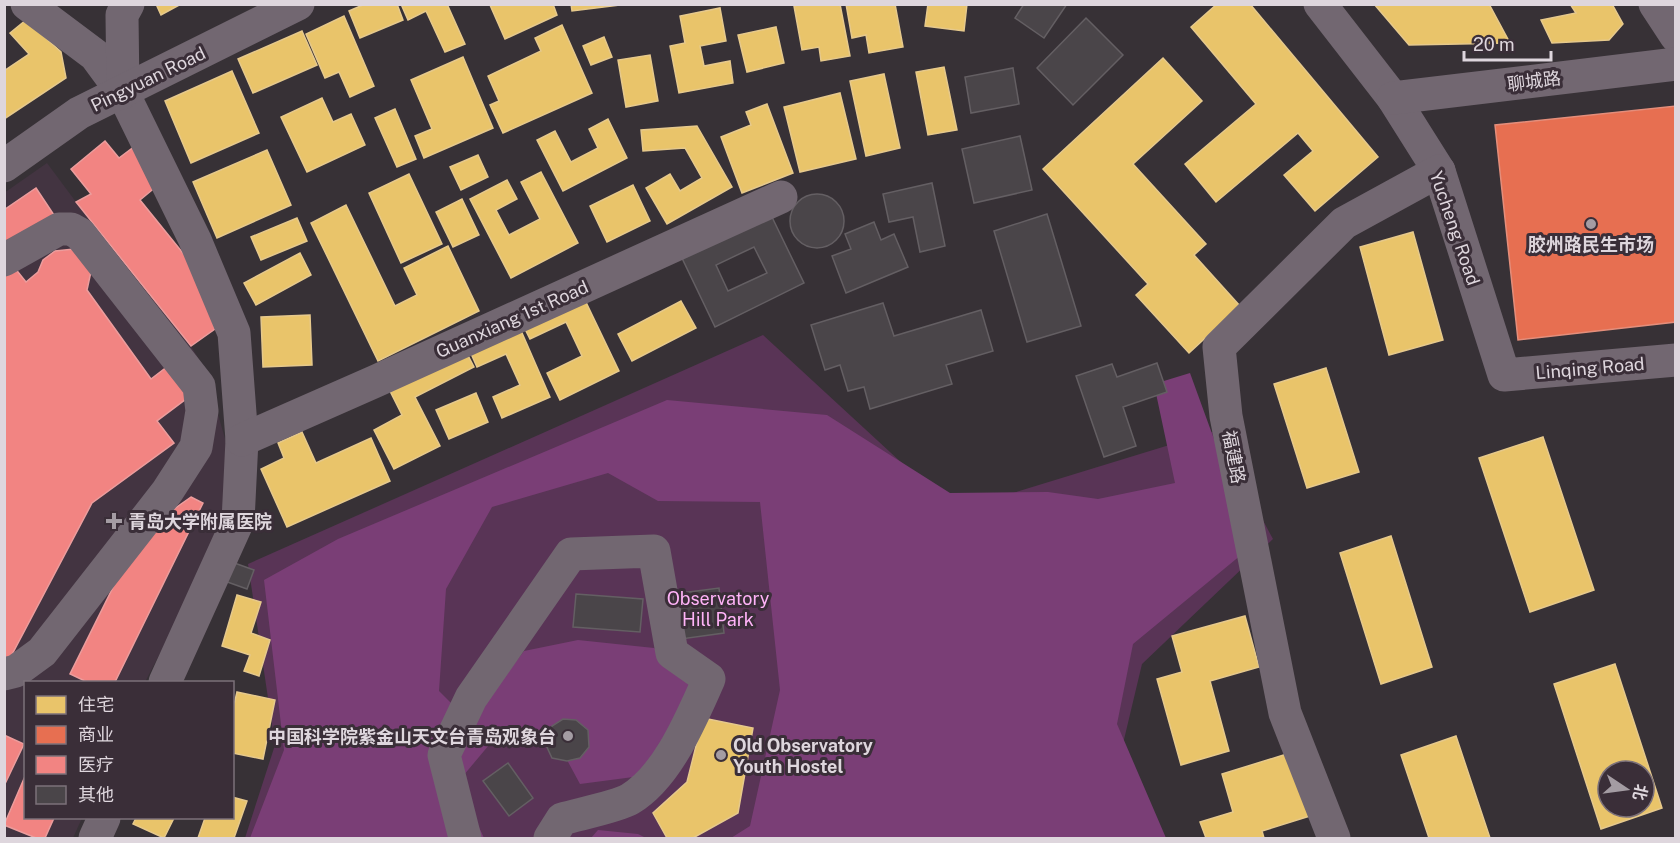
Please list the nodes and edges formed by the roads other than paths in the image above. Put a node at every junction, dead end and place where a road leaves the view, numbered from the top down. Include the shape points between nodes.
1 (27, 4) edge
2 (128, 4) edge
3 (298, 4) edge
4 (1320, 4) edge
5 (1655, 4) edge
6 (1676, 36) edge
7 (1676, 64) edge
8 (123, 93) junction
9 (1392, 98) junction
10 (4, 166) edge
11 (1438, 171) junction
12 (781, 197) dead end
13 (4, 260) edge
14 (1676, 360) edge
15 (1504, 375) joint
16 (242, 440) junction
17 (4, 674) edge
18 (165, 681) edge
19 (104, 819) edge
20 (95, 838) edge
21 (465, 838) edge
22 (550, 838) edge
23 (1334, 838) edge

1 - 8 street via 95,56
2 - 8 street via 122,15
3 - 8 street, Pingyuan Road
4 - 9 street, Yucheng Road
5 - 6 street
7 - 9 street, 聊城路
8 - 10 street, Pingyuan Road via 78,113
8 - 16 street via 195,240 234,333
9 - 11 street, Yucheng Road
11 - 15 street, Yucheng Road
11 - 23 street, 福建路 via 1344,223 1219,347 1226,416 1286,713
12 - 16 street, Guanxiang 1st Road
13 - 17 street via 59,230 71,229 80,234 199,386 202,411 196,447 167,492 42,652 16,671
14 - 15 street, Linqing Road
16 - 18 street via 238,521
19 - 20 street
21 - 22 street via 444,755 471,698 571,554 654,551 672,653 709,680 657,777 628,800 562,819

